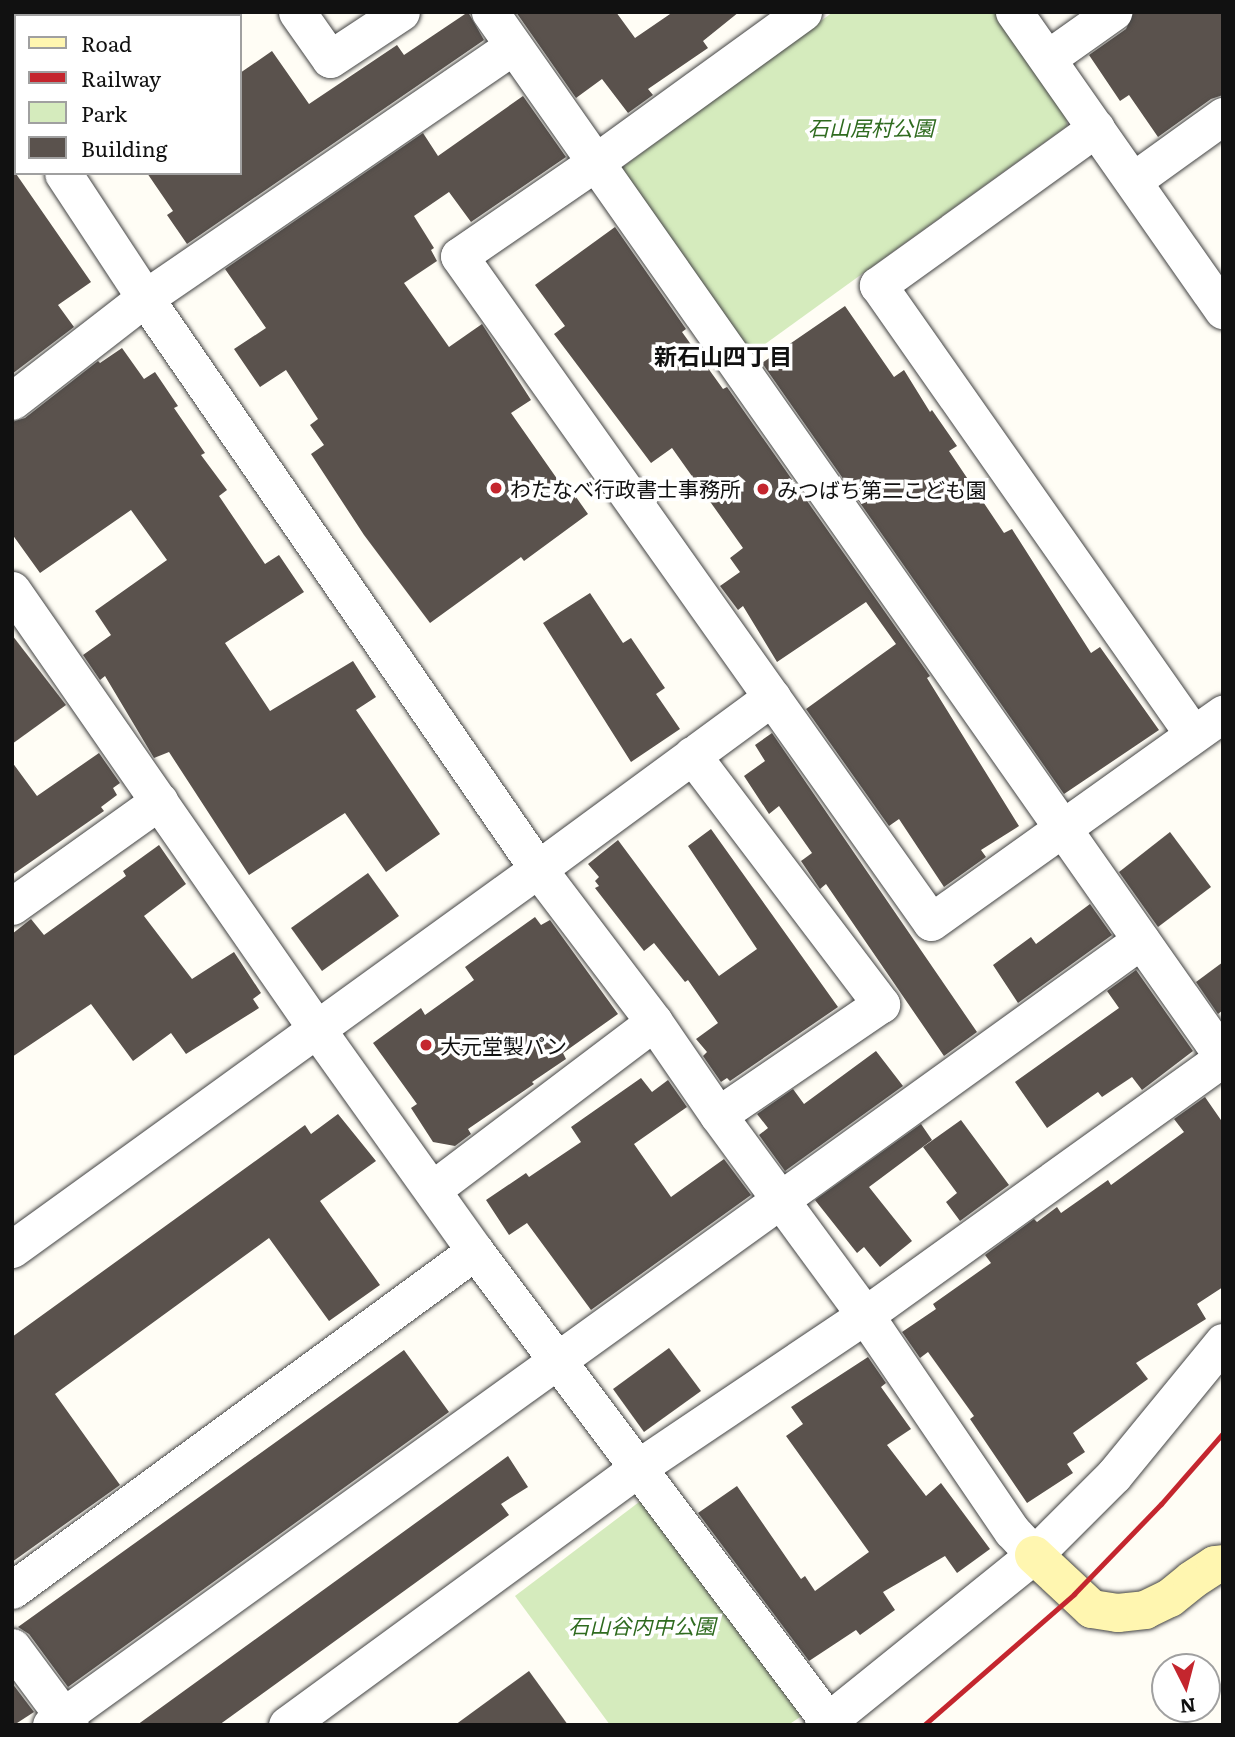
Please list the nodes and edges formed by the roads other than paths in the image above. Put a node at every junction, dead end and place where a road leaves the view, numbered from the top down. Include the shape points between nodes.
1 (297, 12) edge
2 (401, 12) edge
3 (490, 12) edge
4 (803, 12) edge
5 (1014, 12) edge
6 (1113, 12) edge
7 (513, 46) junction
8 (1048, 58) junction
9 (1223, 116) edge
10 (1096, 128) junction
11 (596, 162) junction
12 (64, 175) edge
13 (1134, 180) junction
14 (145, 298) junction
15 (1223, 310) edge
16 (12, 401) edge
17 (12, 590) edge
18 (772, 697) junction
19 (1208, 724) edge
20 (692, 755) junction
21 (159, 801) junction
22 (1063, 828) junction
23 (538, 869) junction
24 (12, 906) edge
25 (1142, 940) junction
26 (654, 1022) junction
27 (316, 1028) junction
28 (1223, 1057) edge
29 (718, 1115) junction
30 (433, 1189) junction
31 (780, 1201) junction
32 (12, 1249) edge
33 (475, 1251) junction
34 (864, 1315) junction
35 (1223, 1342) edge
36 (559, 1360) junction
37 (639, 1467) junction
38 (1034, 1555) junction
39 (1223, 1563) edge
40 (12, 1590) edge
41 (12, 1647) edge
42 (62, 1722) edge
43 (825, 1723) edge
44 (287, 1725) edge

1 - 2 street via 330,59
3 - 7 street
4 - 11 street
5 - 8 street
6 - 8 street
7 - 11 street
7 - 14 street
8 - 10 street
9 - 13 street
10 - 13 street
10 - 19 street via 878,285
11 - 18 street via 459,256
11 - 22 street
12 - 14 street
13 - 15 street
14 - 16 street
14 - 23 street
17 - 21 street
18 - 20 street
18 - 22 street via 932,922
19 - 22 street
20 - 23 street
20 - 29 street via 881,1004
21 - 24 street
21 - 27 street
22 - 25 street
23 - 26 street
23 - 27 street
25 - 28 street
25 - 31 street
26 - 29 street
26 - 30 street
27 - 30 street
27 - 32 street
28 - 34 street
29 - 31 street
30 - 33 street
31 - 34 street
31 - 36 street
33 - 36 street
33 - 40 street
34 - 37 street
34 - 38 street via 1012,1531
35 - 38 street via 1114,1475
36 - 37 street
36 - 42 street
37 - 43 street
37 - 44 street
38 - 39 street via 1092,1609 1118,1613 1145,1610
38 - 43 street
41 - 42 street

